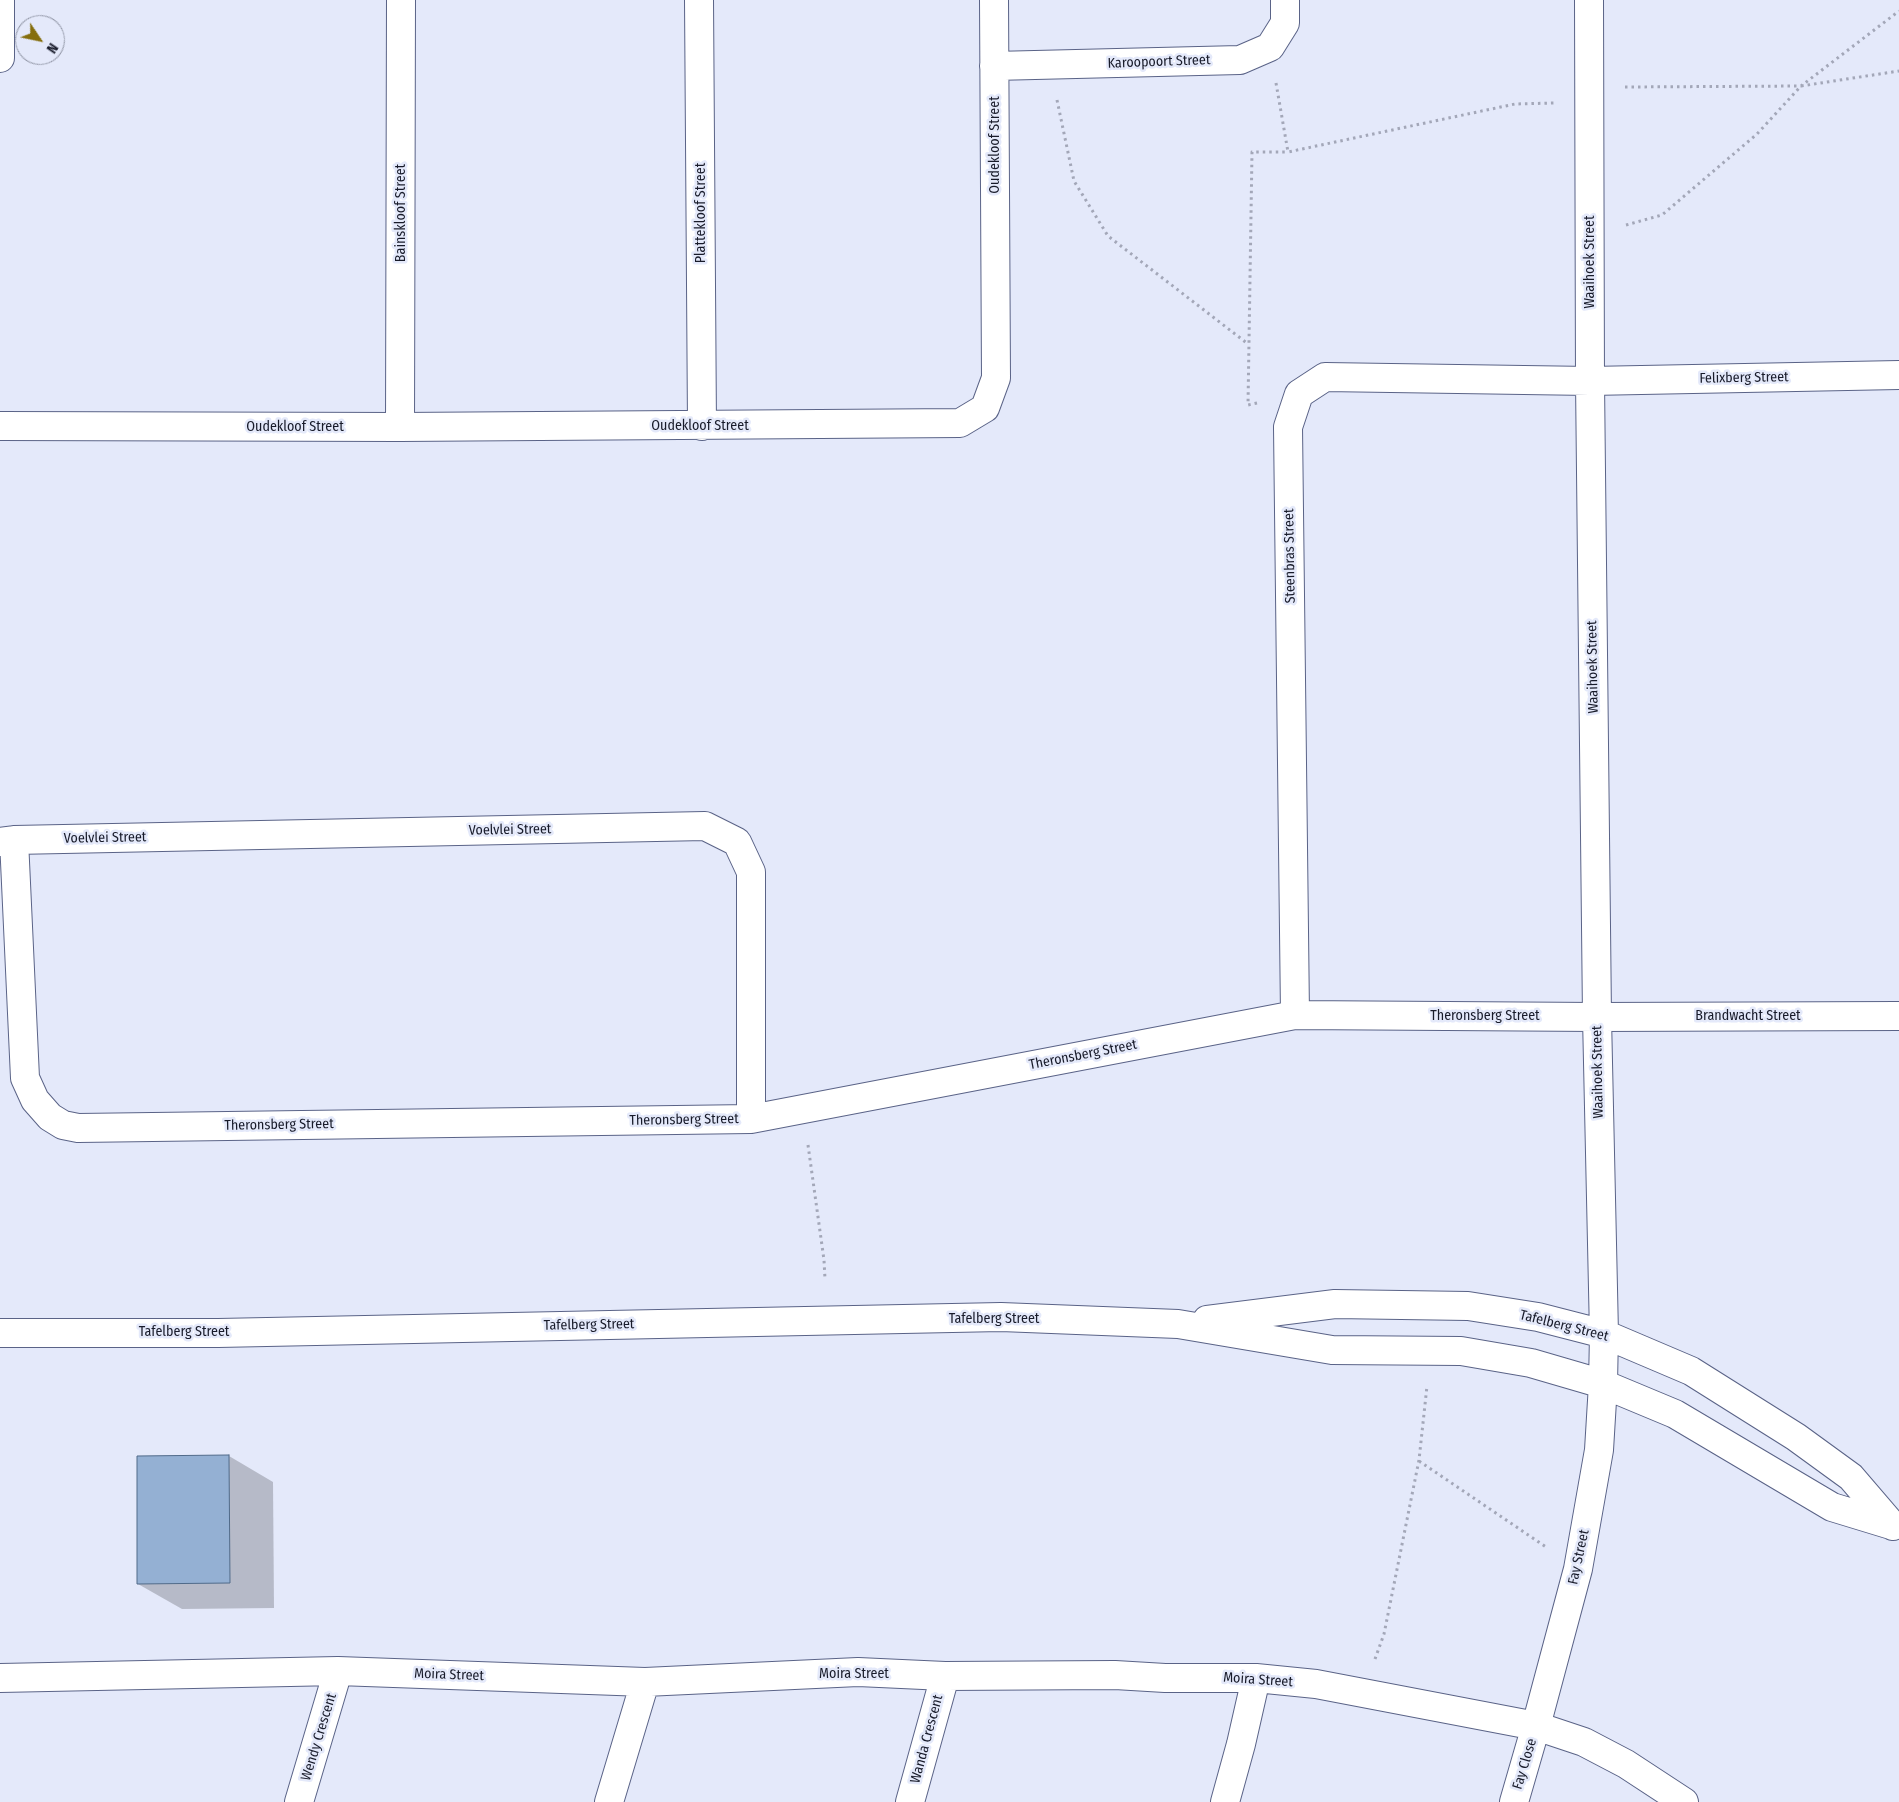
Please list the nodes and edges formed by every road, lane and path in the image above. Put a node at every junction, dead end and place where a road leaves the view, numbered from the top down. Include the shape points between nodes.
1 (0, 0) edge
2 (401, 0) edge
3 (699, 0) edge
4 (994, 0) edge
5 (1285, 0) edge
6 (1589, 0) edge
7 (1899, 11) edge
8 (1270, 48) junction
9 (0, 58) edge
10 (1050, 65) junction
11 (994, 66) junction
12 (1899, 70) edge
13 (1801, 86) junction
14 (1589, 101) junction
15 (1288, 152) junction
16 (1590, 234) junction
17 (1248, 344) junction
18 (1899, 375) edge
19 (1590, 381) junction
20 (1299, 394) junction
21 (0, 426) edge
22 (702, 426) junction
23 (400, 427) junction
24 (7, 841) edge
25 (1295, 1015) junction
26 (1899, 1016) edge
27 (1597, 1017) junction
28 (751, 1119) junction
29 (807, 1140) dead end
30 (824, 1279) dead end
31 (1178, 1324) junction
32 (0, 1333) edge
33 (1604, 1334) junction
34 (1603, 1384) junction
35 (1427, 1385) dead end
36 (1419, 1460) junction
37 (1895, 1528) edge
38 (1551, 1550) dead end
39 (1373, 1665) dead end
40 (338, 1671) junction
41 (944, 1676) junction
42 (0, 1678) edge
43 (1256, 1678) junction
44 (646, 1682) junction
45 (1536, 1726) junction
46 (299, 1802) edge
47 (609, 1802) edge
48 (910, 1802) edge
49 (1225, 1802) edge
50 (1514, 1802) edge
51 (1684, 1802) edge

1 - 9 street
2 - 23 street, Bainskloof Street
3 - 22 street, Plattekloof Street
4 - 11 street, Oudekloof Street
5 - 8 street via 1286,24
6 - 14 street, Waaihoek Street
7 - 13 path
8 - 10 street, Karoopoort Street via 1240,60
8 - 15 path
10 - 11 street, Karoopoort Street
10 - 17 path via 1074,181 1108,236
11 - 22 street, Oudekloof Street via 996,378 985,408 960,424
12 - 13 path
13 - 14 path via 1626,87
13 - 16 path via 1757,134 1662,215
14 - 15 path via 1515,104
14 - 16 street, Waaihoek Street
15 - 17 path via 1252,152
16 - 19 street, Waaihoek Street
17 - 20 path via 1248,405
18 - 19 street, Felixberg Street
19 - 20 street via 1325,377
19 - 27 street, Waaihoek Street
20 - 25 street, Steenbras Street via 1288,427
21 - 23 street, Oudekloof Street
22 - 23 street, Oudekloof Street
24 - 28 street, Theronsberg Street via 25,1078 35,1100 50,1117 63,1125 78,1128
24 - 28 street, Voelvlei Street via 705,826 736,842 751,872
25 - 27 street, Theronsberg Street
25 - 28 street, Theronsberg Street
26 - 27 street, Brandwacht Street
27 - 33 street, Waaihoek Street
29 - 30 path
31 - 32 street, Tafelberg Street via 1001,1317 228,1332
31 - 33 street, Tafelberg Street via 1335,1304 1468,1306 1538,1317
31 - 34 street, Tafelberg Street via 1332,1350 1461,1351 1532,1363
33 - 34 street, Waaihoek Street
33 - 37 street, Tafelberg Street via 1691,1371 1796,1437 1851,1477
34 - 37 street, Tafelberg Street via 1675,1414 1832,1507
34 - 45 street, Fay Street via 1600,1450 1578,1569
35 - 36 path
36 - 38 path
36 - 39 path via 1384,1634
40 - 42 street, Moira Street
40 - 44 street, Moira Street
40 - 46 street, Wendy Crescent
41 - 43 street, Moira Street
41 - 44 street, Moira Street via 858,1672
41 - 48 street, Wanda Crescent
43 - 45 street, Moira Street via 1316,1684
43 - 49 street
44 - 47 street
45 - 50 street, Fay Close
45 - 51 street, Moira Street via 1584,1742 1626,1764

